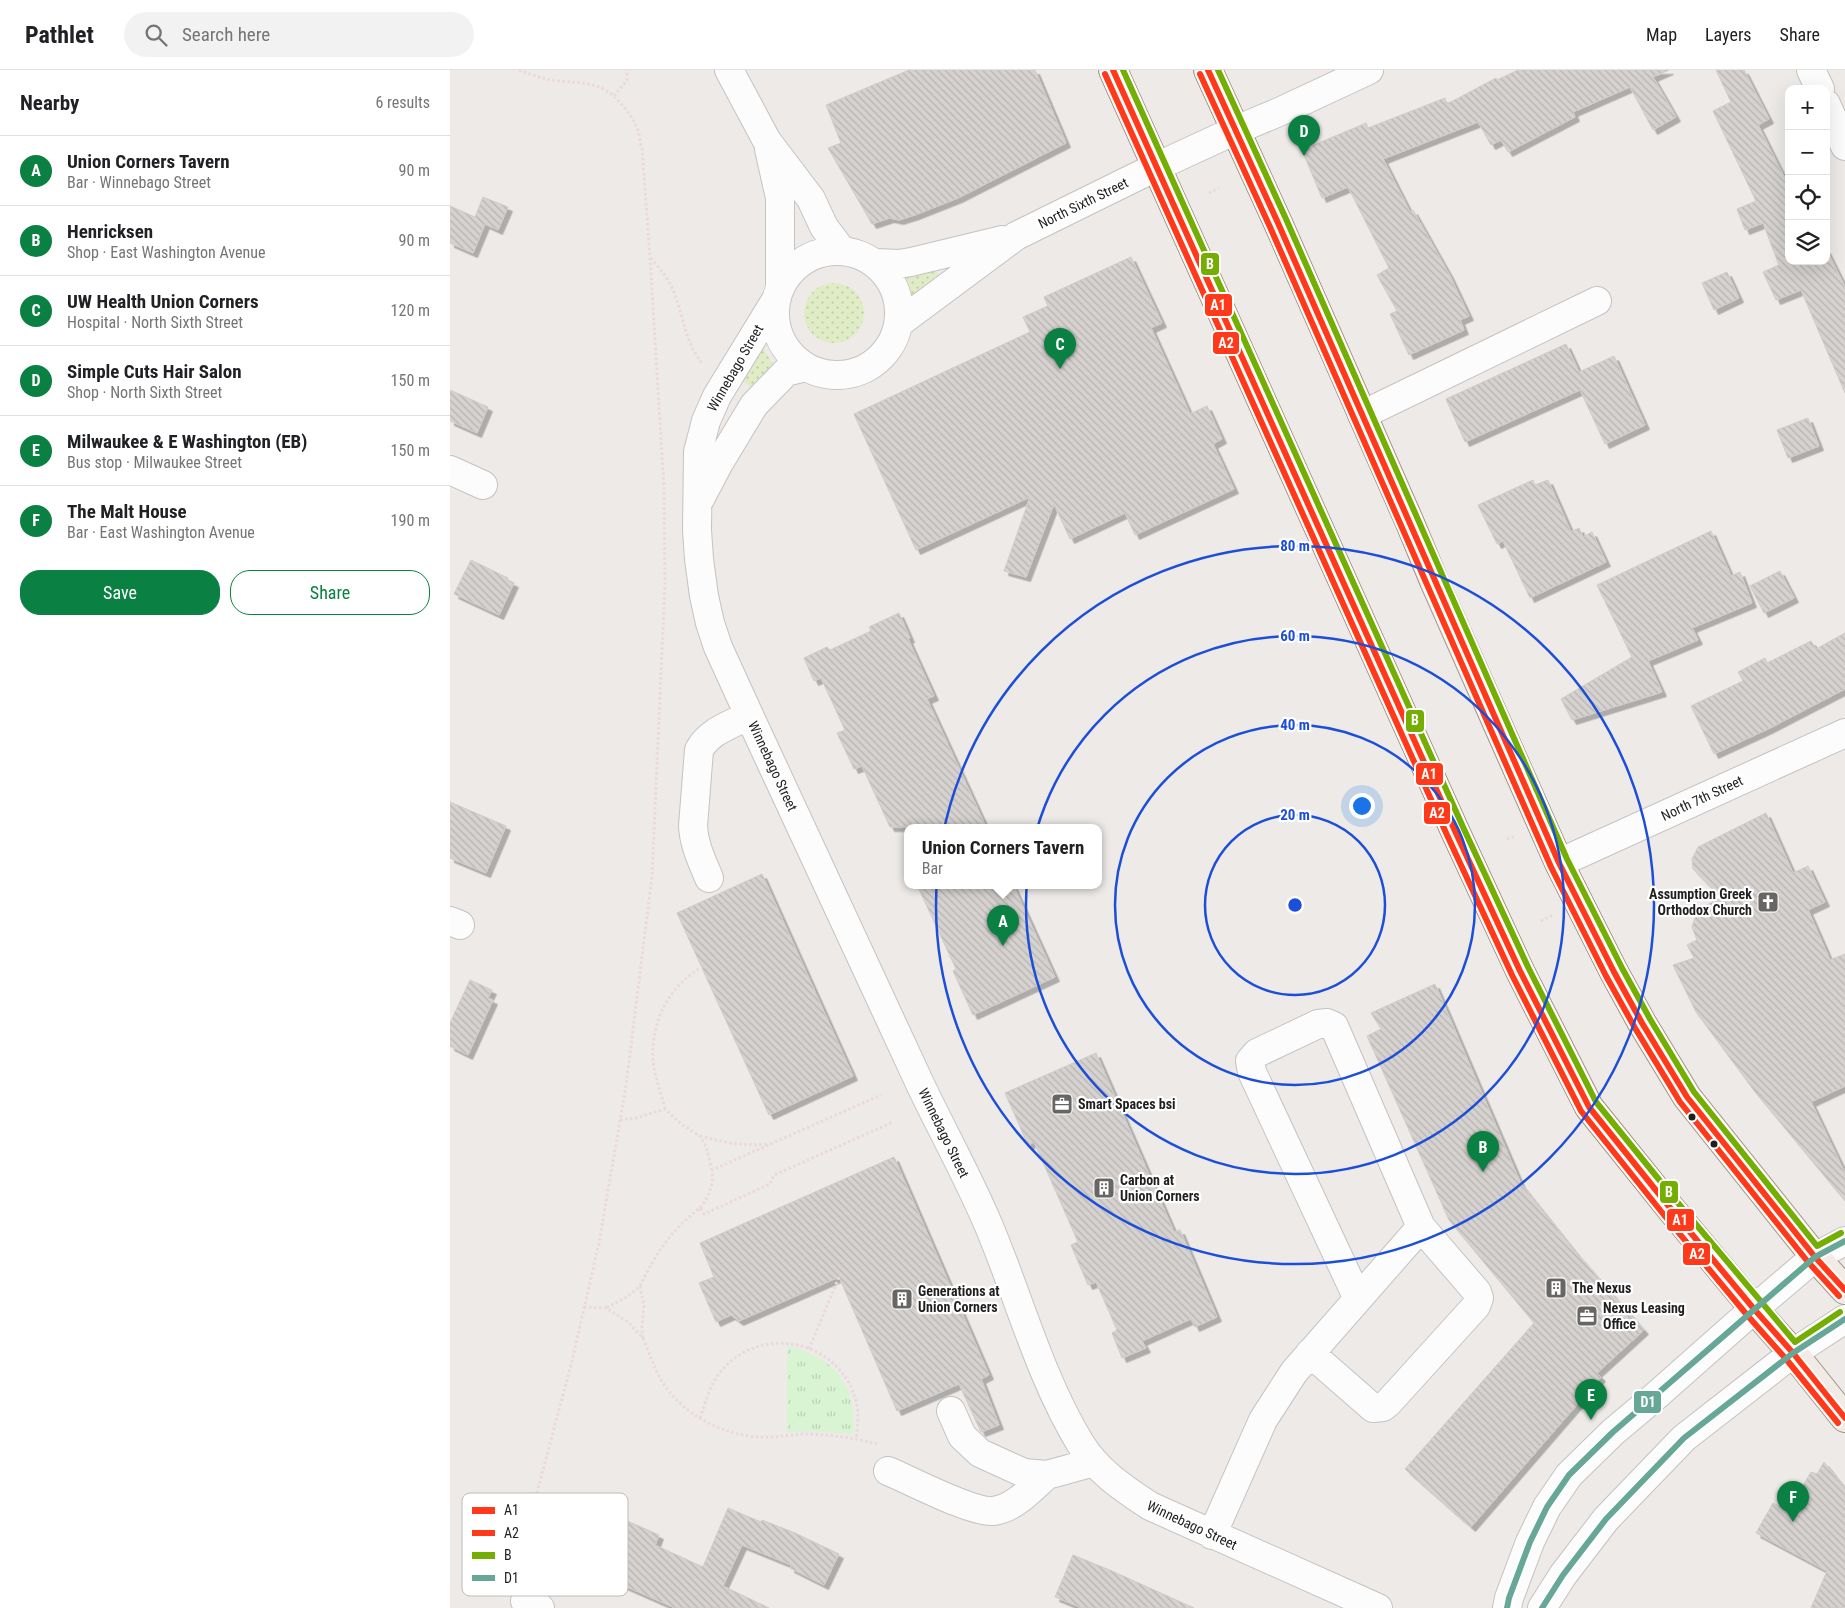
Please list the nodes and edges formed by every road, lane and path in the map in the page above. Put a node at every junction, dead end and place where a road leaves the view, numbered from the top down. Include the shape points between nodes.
1 (518, 70) edge
2 (627, 70) edge
3 (729, 70) edge
4 (1113, 70) edge
5 (1208, 70) edge
6 (1369, 70) edge
7 (1812, 70) edge
8 (1818, 85) edge
9 (614, 96) junction
10 (1830, 113) edge
11 (1236, 130) junction
12 (767, 141) junction
13 (1845, 146) edge
14 (1156, 167) junction
15 (1219, 188) dead end
16 (1210, 193) dead end
17 (1016, 236) junction
18 (842, 250) junction
19 (650, 257) junction
20 (876, 263) junction
21 (778, 293) junction
22 (1597, 301) dead end
23 (899, 323) junction
24 (704, 365) dead end
25 (806, 367) junction
26 (1362, 415) junction
27 (450, 470) edge
28 (483, 485) dead end
29 (698, 502) junction
30 (749, 715) junction
31 (1845, 733) edge
32 (1559, 863) junction
33 (709, 878) dead end
34 (702, 967) dead end
35 (881, 1095) dead end
36 (664, 1109) junction
37 (620, 1120) junction
38 (893, 1122) dead end
39 (700, 1136) junction
40 (773, 1144) junction
41 (712, 1170) junction
42 (700, 1208) junction
43 (1421, 1227) junction
44 (1845, 1241) edge
45 (1815, 1257) junction
46 (839, 1277) dead end
47 (640, 1286) junction
48 (1845, 1290) edge
49 (1358, 1299) junction
50 (584, 1307) junction
51 (606, 1308) junction
52 (1754, 1309) junction
53 (1845, 1318) edge
54 (643, 1338) junction
55 (810, 1349) junction
56 (1310, 1353) junction
57 (1793, 1353) junction
58 (951, 1411) dead end
59 (700, 1418) junction
60 (1845, 1418) edge
61 (856, 1440) junction
62 (881, 1445) dead end
63 (1094, 1462) junction
64 (888, 1471) dead end
65 (1047, 1475) junction
66 (537, 1493) edge
67 (1212, 1535) junction
68 (1378, 1608) edge
69 (1507, 1608) edge
70 (1542, 1608) edge

1 - 9 path via 536,77 596,85
2 - 9 path via 627,80
3 - 12 street
4 - 14 main road
5 - 11 main road
6 - 11 street, North Sixth Street
7 - 8 street
9 - 19 path via 638,131
10 - 13 street
11 - 14 street, North Sixth Street
11 - 26 main road
12 - 18 street via 811,199 824,227
12 - 21 street via 780,198
14 - 17 street, North Sixth Street
14 - 52 main road via 1505,938 1589,1107
15 - 16 path
17 - 20 street, North Sixth Street via 911,262
17 - 23 street, North Sixth Street
18 - 20 street
18 - 21 street via 823,252 805,260 790,272
19 - 24 path via 668,280 687,336
19 - 37 path via 664,489 665,584 652,876
20 - 23 street via 896,290
21 - 25 street via 775,318 779,337 790,354
21 - 29 street, Winnebago Street via 725,381 706,421 698,452
22 - 26 street
23 - 25 street via 890,346 871,365 854,373 836,375
25 - 29 street, Winnebago Street via 786,372 754,405
26 - 32 main road
27 - 28 street
29 - 30 street, Winnebago Street via 699,559 710,623
30 - 33 street via 711,735 699,750 693,826 696,847
30 - 63 street, Winnebago Street via 988,1224 1056,1397
31 - 32 street, North 7th Street
32 - 45 main road via 1637,1014 1687,1097
34 - 36 path via 680,983 669,998 656,1029 653,1059
35 - 40 path
36 - 37 path
36 - 39 path
37 - 50 path via 599,1243
38 - 42 path via 774,1175 770,1184 704,1214
39 - 40 path via 729,1143
39 - 41 path
40 - 41 path
41 - 42 path via 711,1190
42 - 47 path via 660,1247
43 - 49 street
43 - 49 street via 1334,1026 1318,1024 1257,1053 1250,1061 1252,1072
43 - 56 street via 1477,1292 1476,1306 1382,1407 1373,1408
44 - 45 street
45 - 48 main road
45 - 52 street
46 - 55 path
47 - 51 path
47 - 54 path via 644,1306
49 - 56 street
50 - 51 path
50 - 66 path
51 - 54 path via 628,1322
52 - 57 main road
52 - 69 street via 1613,1432 1569,1475 1534,1533
53 - 57 street
54 - 59 path via 665,1385 684,1407
55 - 59 path via 776,1343 745,1350 712,1384
55 - 61 path via 840,1369 850,1385 858,1418
56 - 67 street via 1264,1420
57 - 60 main road
57 - 70 street via 1684,1438 1606,1519
58 - 65 street via 962,1436 980,1453 1024,1473
59 - 61 path via 713,1426 742,1435 820,1435
61 - 62 path
63 - 65 street
63 - 67 street, Winnebago Street via 1150,1506
64 - 65 street via 977,1510 993,1511 1009,1506
67 - 68 street, Winnebago Street

